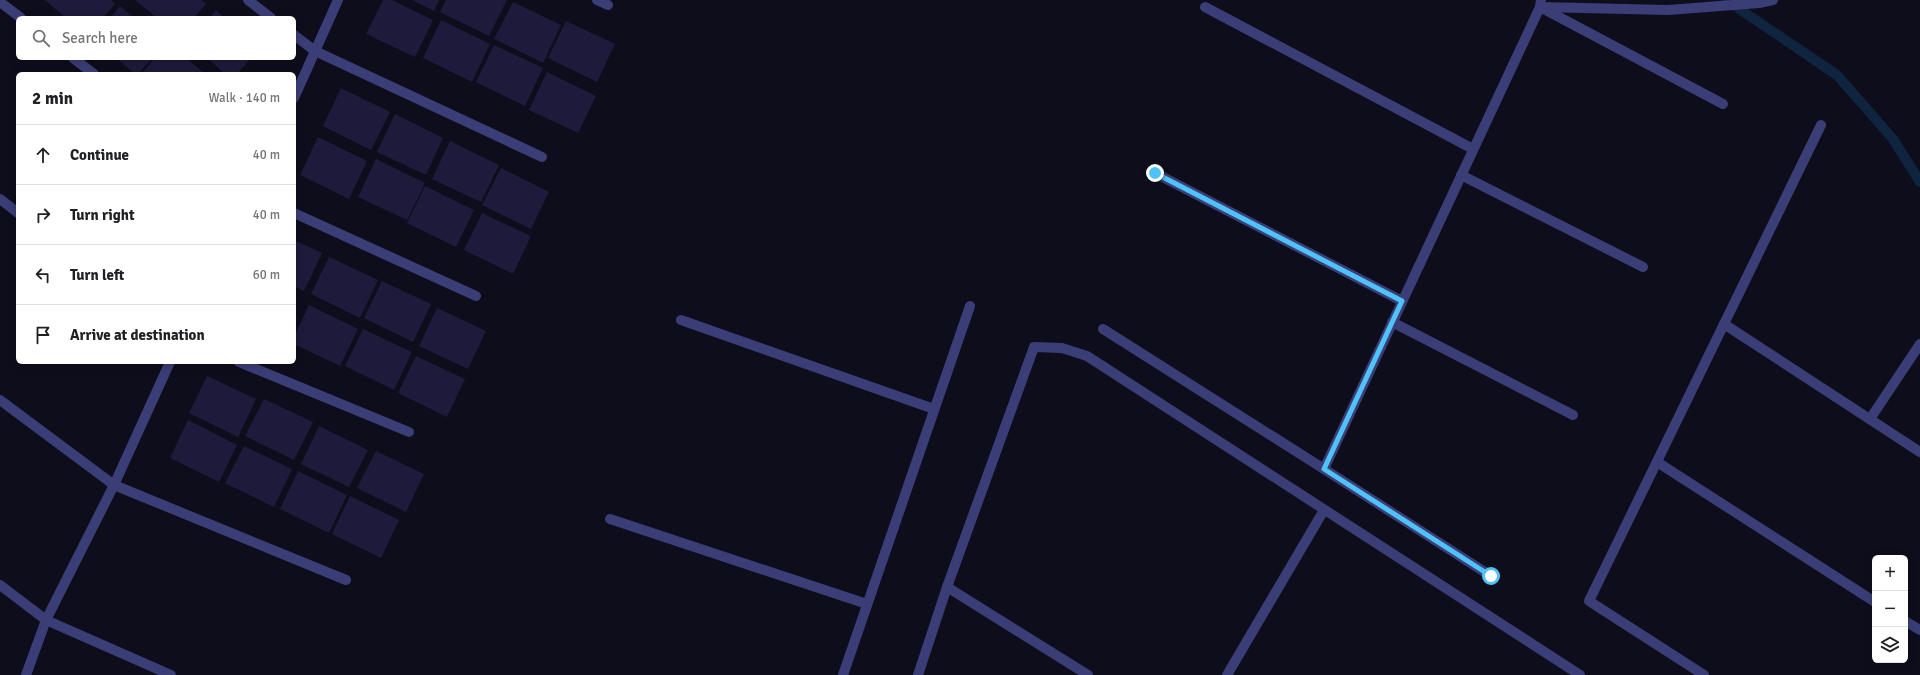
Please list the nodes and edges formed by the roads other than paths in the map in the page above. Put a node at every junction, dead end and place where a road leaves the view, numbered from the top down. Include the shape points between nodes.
1 (248, 0) edge
2 (338, 0) edge
3 (597, 0) edge
4 (1773, 0) edge
5 (0, 2) edge
6 (1541, 4) edge
7 (608, 5) dead end
8 (1206, 7) dead end
9 (18, 16) edge
10 (269, 16) edge
11 (296, 36) edge
12 (315, 50) junction
13 (76, 60) edge
14 (91, 72) edge
15 (296, 93) edge
16 (1723, 104) dead end
17 (1820, 125) dead end
18 (1473, 149) junction
19 (542, 158) dead end
20 (1155, 173) dead end
21 (1461, 174) junction
22 (0, 199) edge
23 (16, 211) edge
24 (296, 214) edge
25 (1643, 266) dead end
26 (476, 296) dead end
27 (1402, 301) junction
28 (970, 306) dead end
29 (681, 320) dead end
30 (1392, 322) junction
31 (1724, 324) junction
32 (1103, 329) dead end
33 (1920, 344) edge
34 (169, 364) edge
35 (244, 364) edge
36 (0, 400) edge
37 (934, 409) junction
38 (1573, 415) dead end
39 (1870, 419) junction
40 (408, 432) dead end
41 (1920, 452) edge
42 (1657, 462) junction
43 (1324, 469) junction
44 (114, 484) junction
45 (1324, 510) junction
46 (610, 519) dead end
47 (1491, 576) dead end
48 (346, 580) dead end
49 (0, 585) edge
50 (947, 587) junction
51 (1872, 600) edge
52 (867, 604) junction
53 (46, 620) junction
54 (1908, 623) edge
55 (1920, 630) edge
56 (26, 675) edge
57 (171, 675) edge
58 (843, 675) edge
59 (918, 675) edge
60 (1088, 675) edge
61 (1227, 675) edge
62 (1580, 675) edge
63 (1704, 675) edge

1 - 10 street
2 - 12 street
3 - 7 street
4 - 6 street via 1759,4 1668,10
5 - 9 street
6 - 16 street
6 - 18 street
8 - 18 street
11 - 12 street
12 - 15 street
12 - 19 street
13 - 14 street
17 - 31 street
18 - 21 street
20 - 27 street
21 - 25 street
21 - 27 street
22 - 23 street
24 - 26 street
27 - 30 street
28 - 37 street
29 - 37 street
30 - 38 street
30 - 43 street
31 - 39 street
31 - 42 street
32 - 43 street
33 - 39 street
34 - 44 street
35 - 40 street
36 - 44 street
37 - 52 street
39 - 41 street
42 - 51 street
42 - 63 street via 1589,601
43 - 47 street
44 - 48 street
44 - 53 street
45 - 50 street via 1087,356 1062,348 1034,347
45 - 61 street
45 - 62 street
46 - 52 street
49 - 53 street
50 - 59 street
50 - 60 street
52 - 58 street
53 - 56 street
53 - 57 street
54 - 55 street

